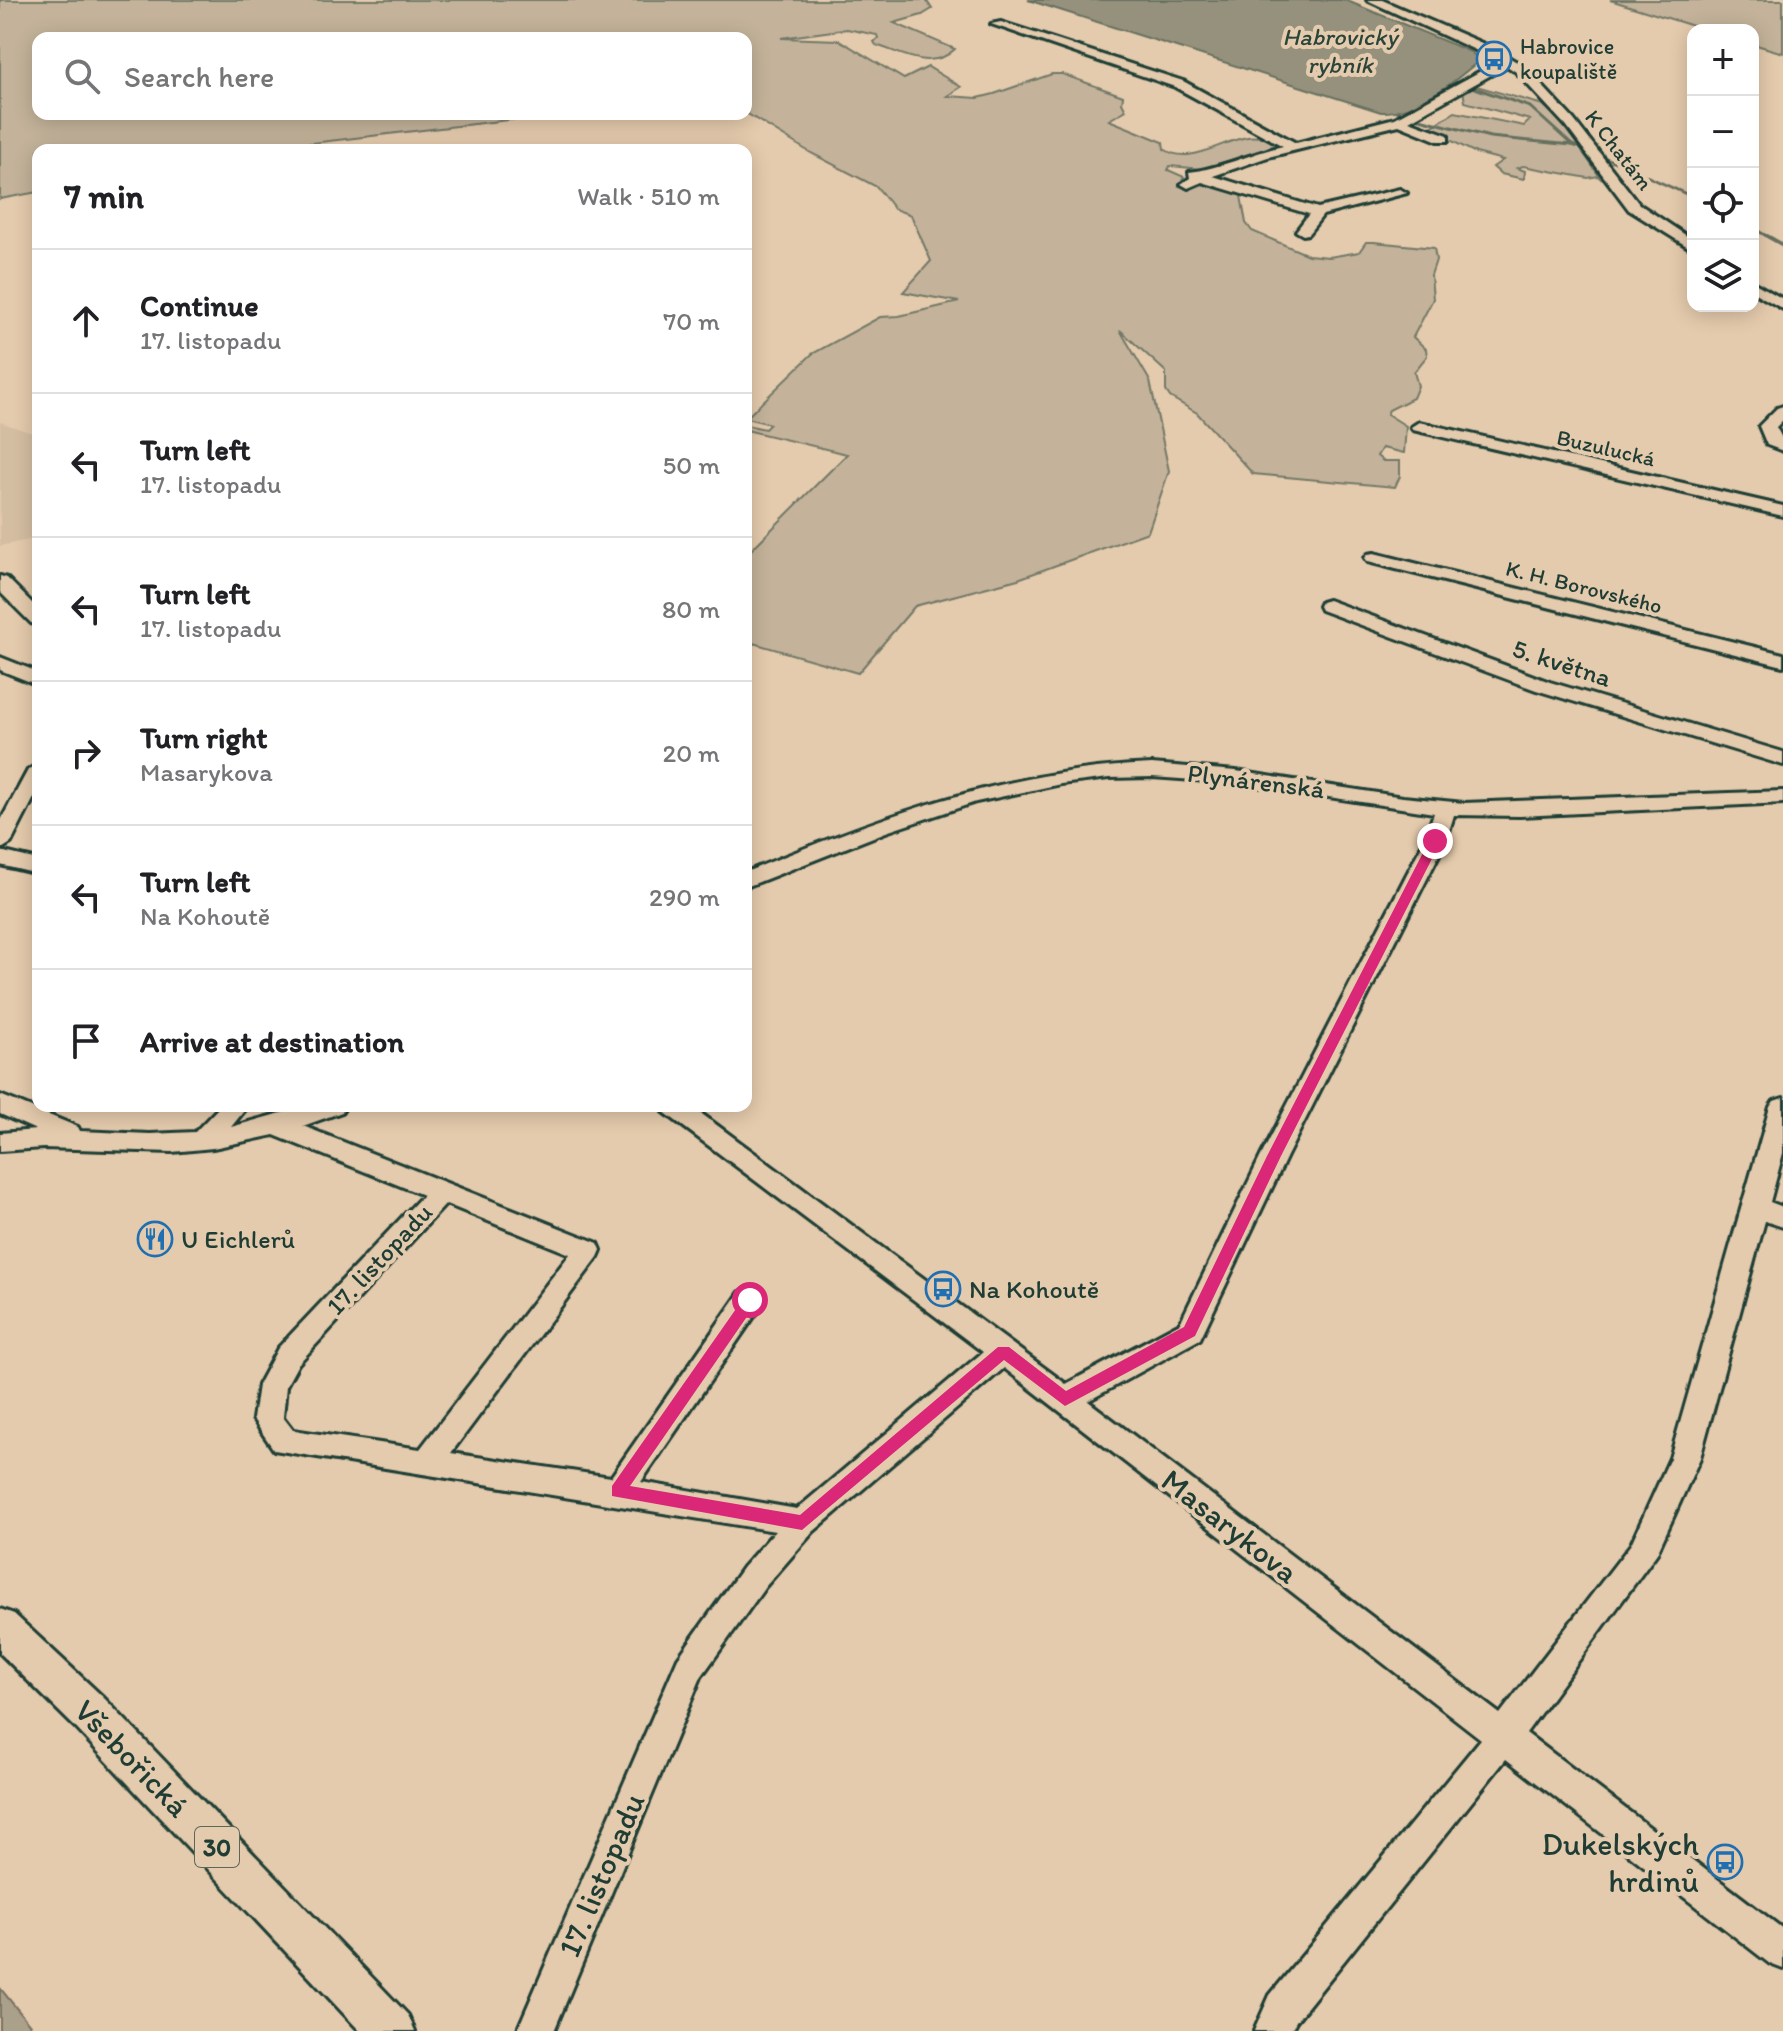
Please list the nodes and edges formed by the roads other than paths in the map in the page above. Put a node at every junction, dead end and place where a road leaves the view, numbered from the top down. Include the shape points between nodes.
1 (1373, 0) edge
2 (997, 24) dead end
3 (1506, 62) junction
4 (1399, 121) junction
5 (1443, 138) dead end
6 (1296, 148) junction
7 (1400, 193) dead end
8 (1318, 212) junction
9 (1303, 231) dead end
10 (1687, 242) edge
11 (1759, 290) edge
12 (1783, 305) edge
13 (1783, 411) edge
14 (1419, 427) dead end
15 (1783, 446) edge
16 (1783, 511) edge
17 (1374, 558) dead end
18 (0, 582) edge
19 (1328, 606) dead end
20 (32, 613) edge
21 (1783, 660) edge
22 (0, 663) edge
23 (32, 676) edge
24 (1783, 759) edge
25 (32, 782) edge
26 (1783, 797) edge
27 (1446, 808) junction
28 (0, 843) edge
29 (0, 858) edge
30 (32, 866) edge
31 (752, 877) edge
32 (0, 1104) edge
33 (1783, 1107) edge
34 (229, 1112) edge
35 (316, 1112) edge
36 (681, 1112) edge
37 (278, 1126) junction
38 (79, 1138) junction
39 (203, 1140) junction
40 (0, 1142) edge
41 (441, 1192) junction
42 (1770, 1213) edge
43 (750, 1300) dead end
44 (1003, 1352) junction
45 (1065, 1399) junction
46 (427, 1463) junction
47 (618, 1491) junction
48 (802, 1523) junction
49 (0, 1627) edge
50 (1503, 1737) junction
51 (1783, 1951) edge
52 (392, 2031) edge
53 (535, 2031) edge
54 (1272, 2031) edge

1 - 3 street
2 - 6 street via 1179,84
3 - 4 street
3 - 10 street, K Chatám via 1520,69 1570,123 1634,207
4 - 5 street
4 - 6 street
6 - 8 street via 1189,177
7 - 8 street
8 - 9 street
11 - 12 street
13 - 15 street via 1767,426 1773,441
14 - 16 street, Buzulucká
17 - 21 street, K. H. Borovského
18 - 20 street
19 - 24 street, 5. května via 1543,686
22 - 23 street
25 - 28 street
26 - 27 street, Plynárenská
27 - 31 street, Plynárenská via 1184,771 1107,772 984,794 849,836
27 - 45 street via 1435,841 1190,1331
29 - 30 street
32 - 38 street
33 - 42 street
34 - 39 street
35 - 37 street
36 - 44 street, Masarykova
37 - 39 street
37 - 41 street
38 - 39 street via 170,1144
38 - 40 street
41 - 46 street, 17. listopadu via 588,1250
41 - 46 street, 17. listopadu via 288,1356 272,1385 268,1419 284,1441
42 - 50 street via 1685,1458 1642,1553
43 - 47 street
44 - 45 street, Masarykova
44 - 48 street, 17. listopadu
45 - 50 street, Masarykova
46 - 47 street, 17. listopadu
47 - 48 street, 17. listopadu
48 - 53 street, 17. listopadu via 754,1577 689,1668
49 - 52 main road, Všebořická / 30 via 79,1701
50 - 51 street, Masarykova
50 - 54 street via 1283,2008

